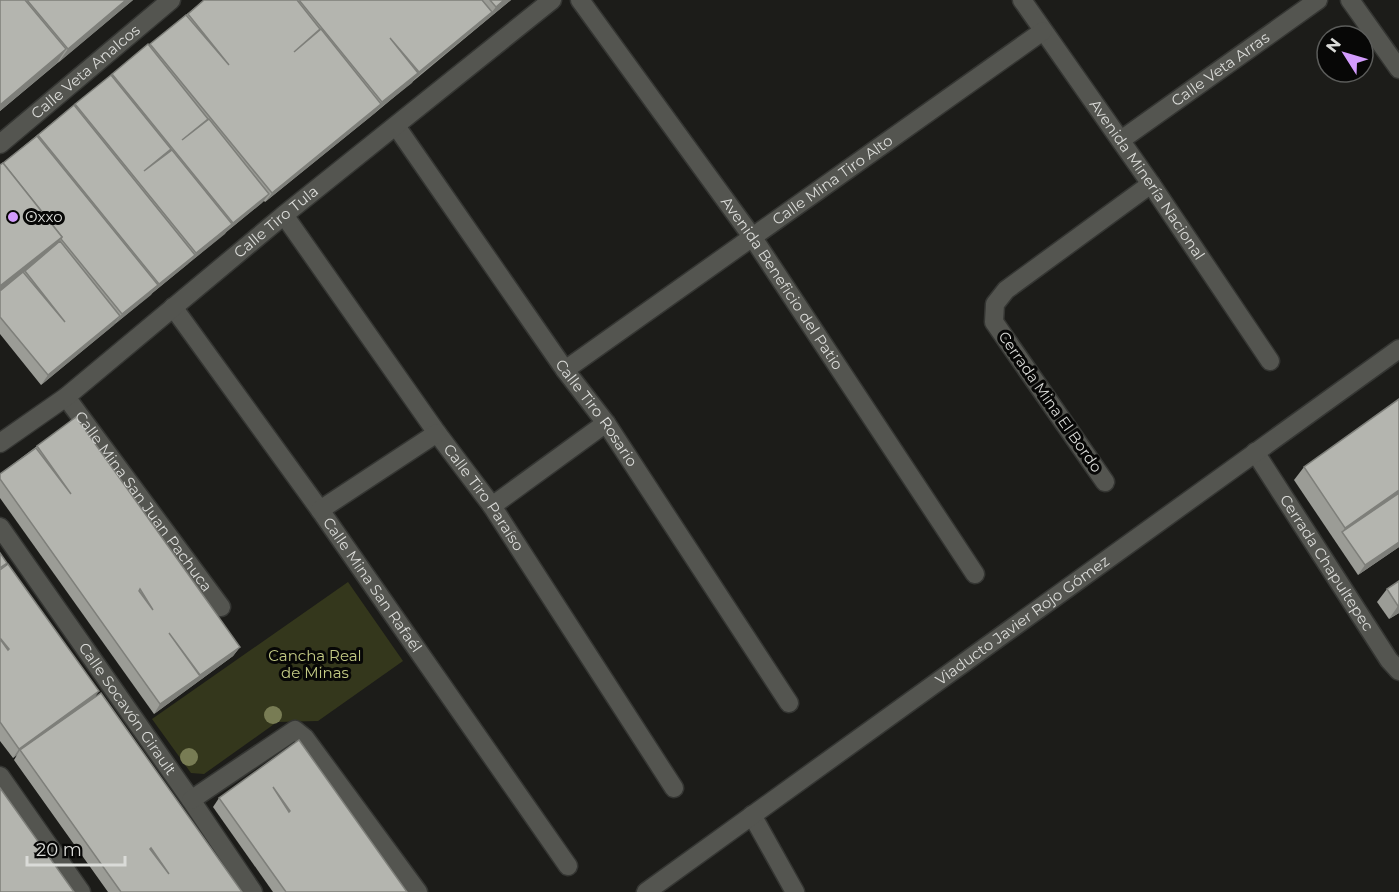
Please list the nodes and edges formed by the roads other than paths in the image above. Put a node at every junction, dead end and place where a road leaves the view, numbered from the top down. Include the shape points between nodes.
1 (171, 0) edge
2 (552, 0) edge
3 (580, 0) edge
4 (1022, 0) edge
5 (1318, 0) edge
6 (1350, 0) edge
7 (1042, 31) junction
8 (1399, 69) edge
9 (396, 126) junction
10 (1121, 140) junction
11 (0, 144) edge
12 (1151, 184) junction
13 (284, 215) junction
14 (753, 238) junction
15 (173, 307) junction
16 (1399, 349) edge
17 (1270, 361) dead end
18 (565, 370) junction
19 (66, 397) junction
20 (606, 423) junction
21 (437, 433) junction
22 (0, 442) edge
23 (1255, 452) junction
24 (1104, 482) dead end
25 (492, 506) junction
26 (320, 510) junction
27 (0, 527) edge
28 (975, 574) dead end
29 (221, 607) dead end
30 (1399, 671) edge
31 (789, 704) dead end
32 (0, 776) edge
33 (674, 788) dead end
34 (191, 800) junction
35 (752, 816) junction
36 (568, 866) dead end
37 (81, 892) edge
38 (253, 892) edge
39 (418, 892) edge
40 (646, 892) edge
41 (795, 892) edge

1 - 11 street, Calle Veta Analcos
2 - 9 street, Calle Tiro Tula
3 - 14 street, Avenida Beneficio del Patio
4 - 7 street, Avenida Minería Nacional
5 - 10 street, Calle Veta Arras
6 - 8 street
7 - 10 street, Avenida Minería Nacional
7 - 14 street, Calle Mina Tiro Alto
9 - 13 street, Calle Tiro Tula
9 - 18 street, Calle Tiro Rosario
10 - 12 street, Avenida Minería Nacional
12 - 17 street, Avenida Minería Nacional
12 - 24 street, Cerrada Mina El Bordo via 1006,290 995,304 994,322
13 - 15 street, Calle Tiro Tula
13 - 21 street, Calle Tiro Paraíso
14 - 18 street, Calle Mina Tiro Alto
14 - 28 street, Avenida Beneficio del Patio
15 - 19 street, Calle Tiro Tula
15 - 26 street, Calle Mina San Rafaél
16 - 23 street, Viaducto Javier Rojo Gómez
18 - 20 street, Calle Tiro Rosario
19 - 22 street, Calle Tiro Tula
19 - 29 street, Calle Mina San Juan Pachuca
20 - 25 street
20 - 31 street, Calle Tiro Rosario
21 - 25 street, Calle Tiro Paraíso
21 - 26 street
23 - 30 street, Cerrada Chapultepec
23 - 35 street, Viaducto Javier Rojo Gómez
25 - 33 street, Calle Tiro Paraíso
26 - 36 street, Calle Mina San Rafaél
27 - 34 street, Calle Socavón Girault
32 - 37 street
34 - 38 street, Calle Socavón Girault
34 - 39 street via 295,730 305,738
35 - 40 street, Viaducto Javier Rojo Gómez
35 - 41 street

